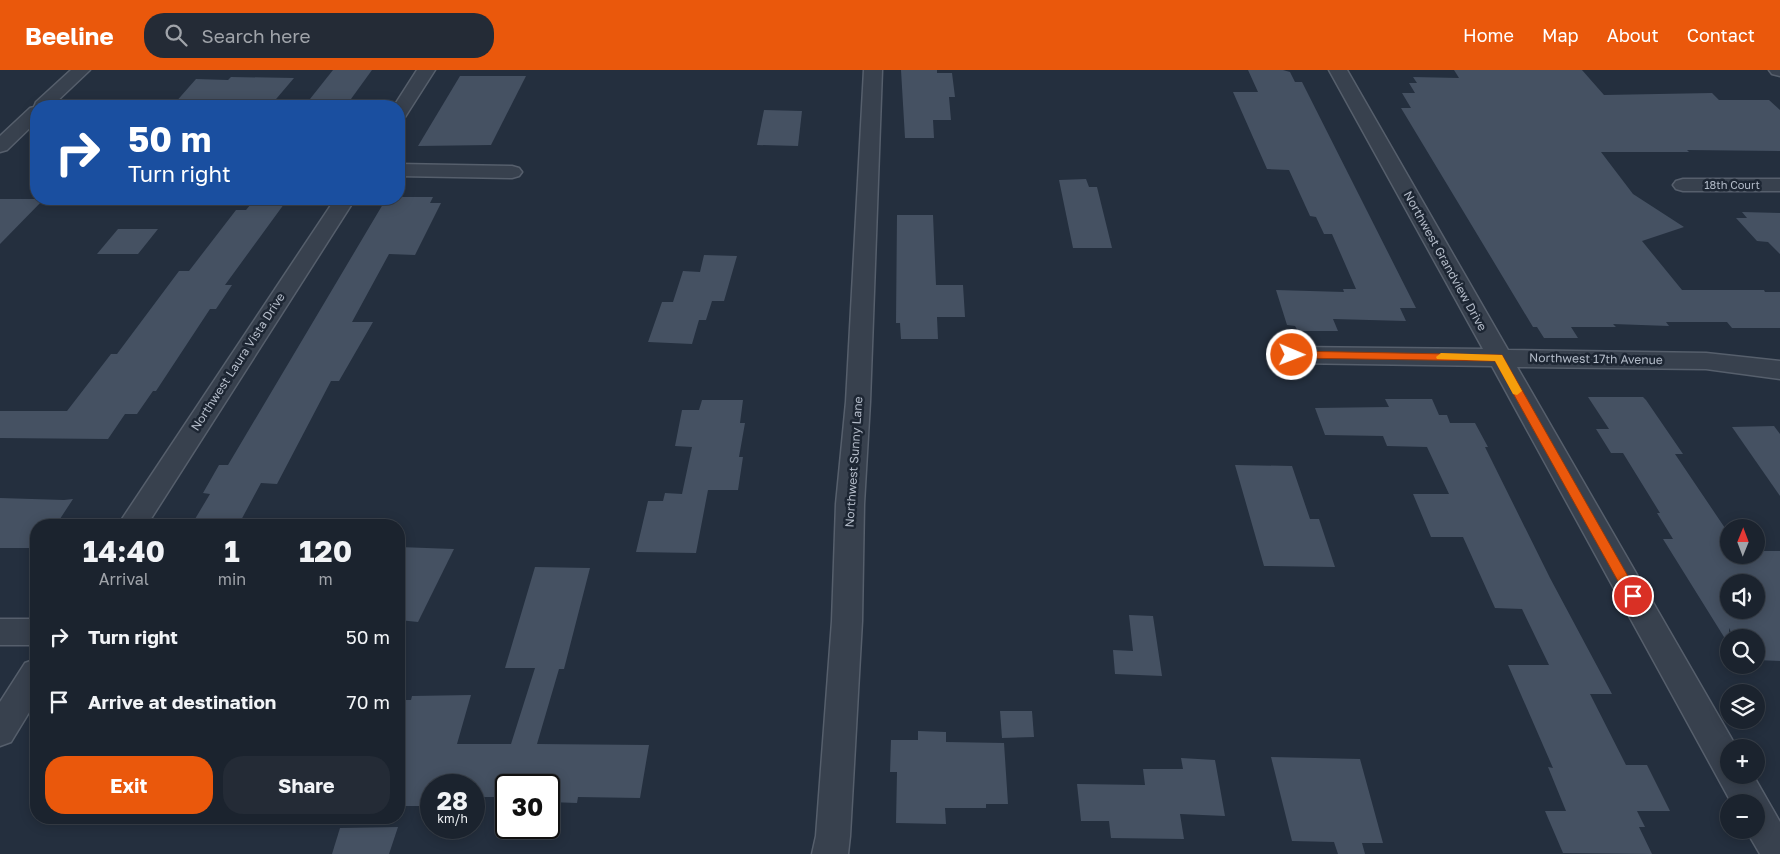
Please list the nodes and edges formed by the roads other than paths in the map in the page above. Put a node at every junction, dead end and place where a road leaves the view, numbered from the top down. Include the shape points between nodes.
1 (82, 70) edge
2 (426, 70) edge
3 (873, 70) edge
4 (1338, 70) edge
5 (49, 100) edge
6 (405, 104) edge
7 (30, 118) edge
8 (0, 146) edge
9 (405, 170) edge
10 (512, 172) dead end
11 (1683, 185) dead end
12 (1780, 185) edge
13 (341, 205) edge
14 (1292, 355) dead end
15 (1498, 358) junction
16 (1780, 370) edge
17 (136, 519) edge
18 (0, 632) edge
19 (30, 632) edge
20 (30, 683) edge
21 (0, 731) edge
22 (1720, 750) edge
23 (1765, 830) edge
24 (830, 854) edge
25 (1779, 854) edge

1 - 5 street
2 - 6 street
3 - 24 street, Northwest Sunny Lane via 858,402 850,504 847,621
4 - 15 street, Northwest Grandview Drive
7 - 8 street
9 - 10 street
11 - 12 street, 18th Court
13 - 17 street, Northwest Laura Vista Drive
14 - 15 street, Northwest 17th Avenue
15 - 16 street, Northwest 17th Avenue via 1706,361
15 - 22 street, Northwest Grandview Drive
18 - 19 street
20 - 21 street
23 - 25 street

